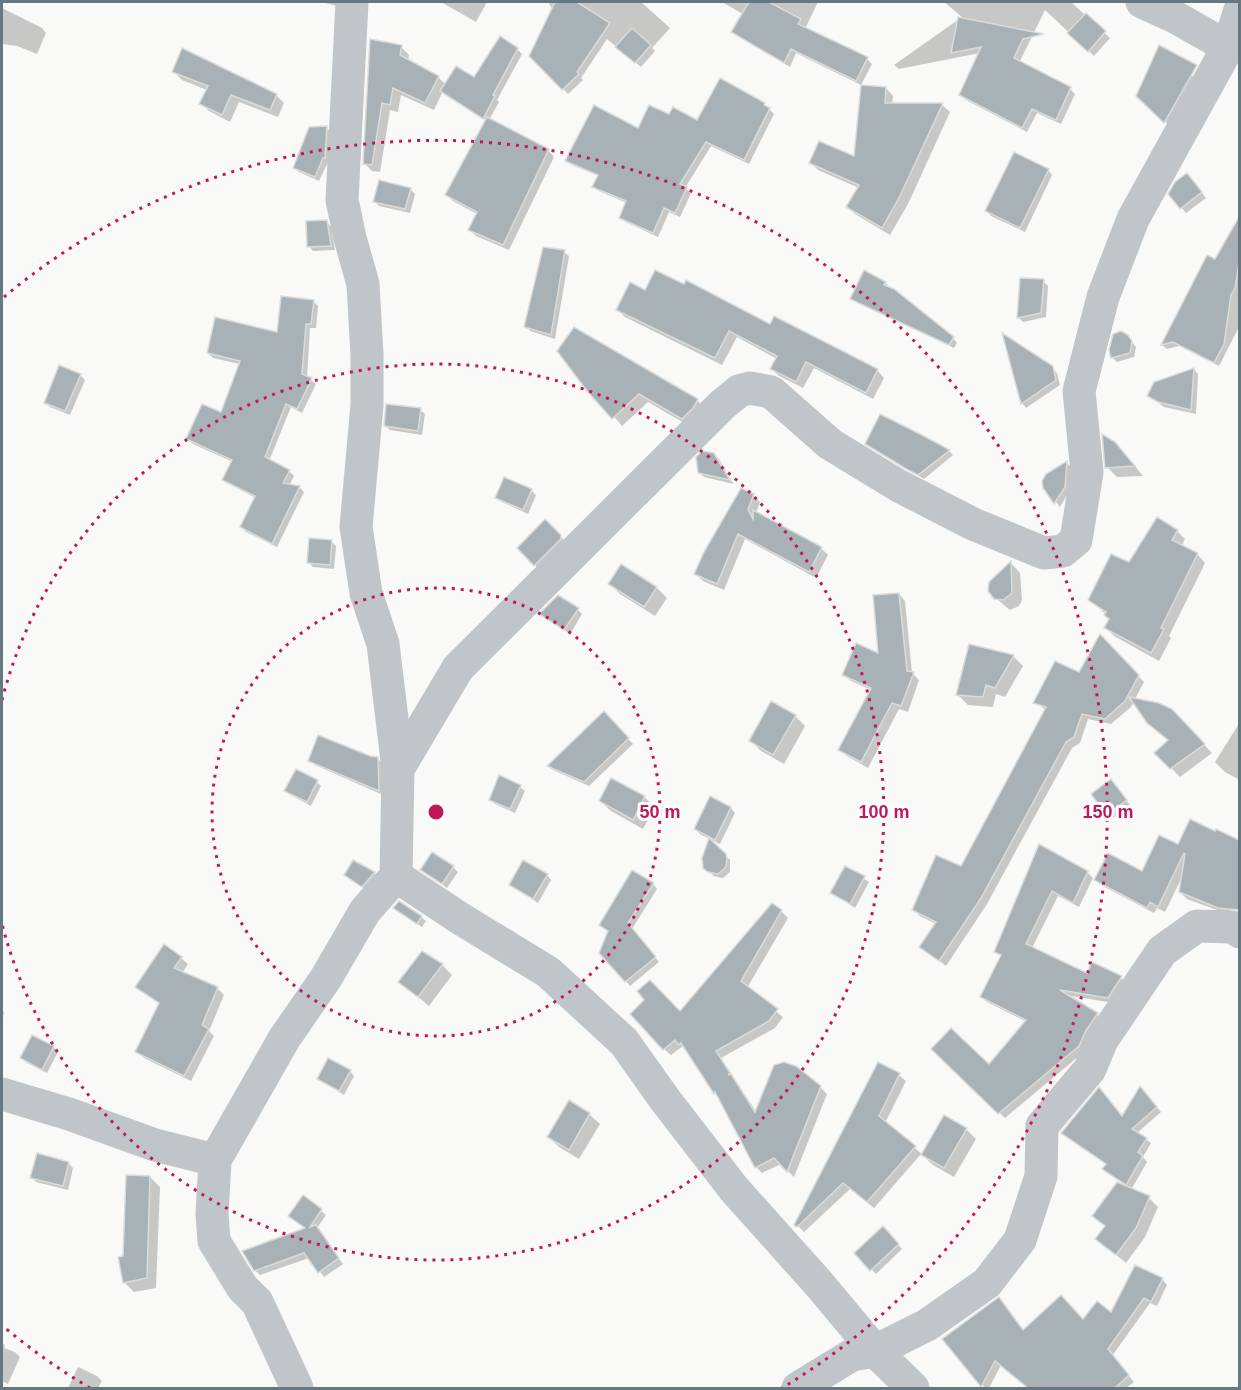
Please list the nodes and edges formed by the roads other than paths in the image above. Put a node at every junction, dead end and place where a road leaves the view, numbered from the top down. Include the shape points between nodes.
1 (352, 2) edge
2 (1142, 2) edge
3 (1239, 10) edge
4 (1228, 47) junction
5 (398, 769) junction
6 (396, 876) junction
7 (1239, 932) edge
8 (2, 1094) edge
9 (215, 1160) junction
10 (875, 1350) junction
11 (297, 1389) edge
12 (798, 1389) edge
13 (913, 1389) edge

1 - 5 street via 342,200 363,284 367,355 367,405 356,527 366,592 383,644
2 - 4 street
3 - 4 street
4 - 5 street via 1133,219 1103,297 1079,391 1087,472 1076,540 1063,551 1044,553 973,524 830,444 771,392 750,388 739,391 458,668
5 - 6 street
6 - 9 street via 365,911 284,1039
6 - 10 street via 548,972 624,1042 734,1189
7 - 10 street via 1232,927 1197,926 1162,951 1102,1040 1090,1069 1042,1126 1041,1176 1020,1240 987,1283 927,1325
8 - 9 street via 155,1145
9 - 11 street via 214,1240 242,1287 257,1302
10 - 12 street via 852,1355
10 - 13 street

